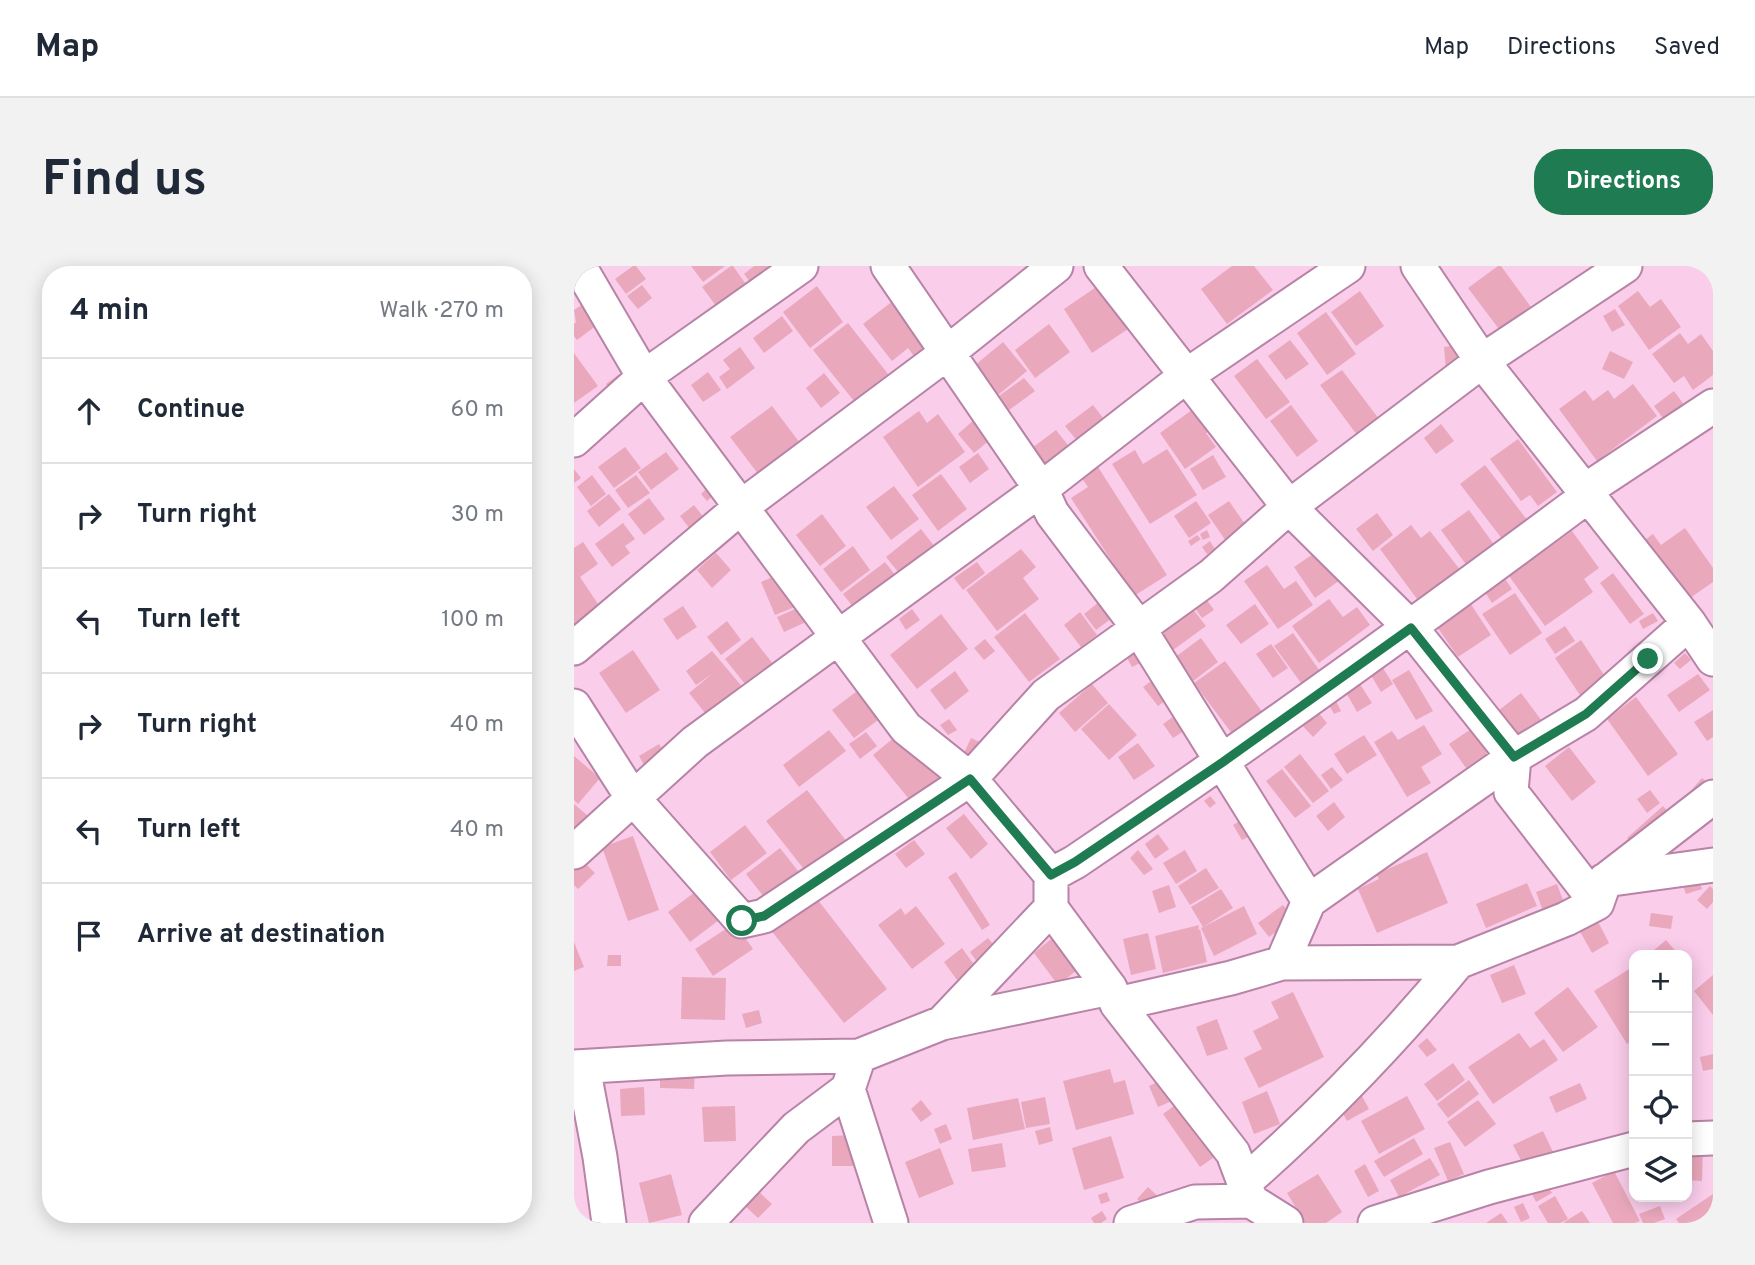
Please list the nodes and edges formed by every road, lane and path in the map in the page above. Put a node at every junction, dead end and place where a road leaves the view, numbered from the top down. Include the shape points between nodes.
1 (579, 266) edge
2 (801, 266) edge
3 (888, 266) edge
4 (1056, 266) edge
5 (1101, 266) edge
6 (1348, 266) edge
7 (1418, 266) edge
8 (1625, 266) edge
9 (947, 353) junction
10 (1482, 361) junction
11 (1186, 376) junction
12 (644, 377) junction
13 (1713, 406) edge
14 (574, 440) edge
15 (1041, 489) junction
16 (1589, 495) junction
17 (741, 508) junction
18 (1289, 508) junction
19 (1701, 619) edge
20 (1138, 627) junction
21 (1411, 628) junction
22 (837, 636) junction
23 (574, 648) edge
24 (1713, 659) edge
25 (574, 706) edge
26 (1514, 757) junction
27 (1223, 762) junction
28 (970, 779) junction
29 (632, 797) junction
30 (1713, 797) edge
31 (574, 852) edge
32 (1713, 865) edge
33 (1051, 875) junction
34 (1601, 891) junction
35 (1309, 901) junction
36 (1051, 908) junction
37 (1458, 962) junction
38 (1282, 963) junction
39 (1113, 995) junction
40 (942, 1023) junction
41 (859, 1056) junction
42 (579, 1067) edge
43 (848, 1089) junction
44 (1713, 1138) edge
45 (1692, 1139) edge
46 (1629, 1150) edge
47 (1248, 1192) junction
48 (609, 1223) edge
49 (706, 1223) edge
50 (891, 1223) edge
51 (1131, 1223) edge
52 (1286, 1223) edge
53 (1375, 1223) edge

1 - 12 street
2 - 12 street
3 - 9 street
4 - 9 street
5 - 11 street
6 - 11 street
7 - 10 street
8 - 10 street
9 - 15 street
9 - 17 street
10 - 16 street
10 - 18 street
11 - 15 street
11 - 18 street
12 - 14 street
12 - 17 street
13 - 16 street via 1595,484
15 - 20 street via 1052,513
15 - 22 street
16 - 19 street
16 - 21 street
17 - 22 street
17 - 23 street
18 - 20 street via 1211,576
18 - 21 street
19 - 24 street
19 - 26 street via 1586,714
20 - 27 street
20 - 28 street via 1046,695
21 - 26 street
21 - 27 street
22 - 28 street via 905,728
22 - 29 street via 695,742
25 - 29 street
26 - 34 street via 1511,792
26 - 35 street
27 - 33 street
27 - 35 street
28 - 29 street via 764,916 742,921
28 - 33 street
29 - 31 street
30 - 34 street
32 - 34 street
33 - 36 street
34 - 37 street via 1566,919
35 - 38 street
36 - 39 street
36 - 40 street
37 - 38 street
37 - 47 street
38 - 39 street via 1231,978
39 - 40 street
39 - 47 street via 1233,1153
40 - 41 street
41 - 42 street
41 - 43 street
42 - 48 street via 600,1157
43 - 49 street via 796,1128
43 - 50 street
44 - 45 street
46 - 53 street via 1489,1186
47 - 51 street via 1195,1202
47 - 52 street

